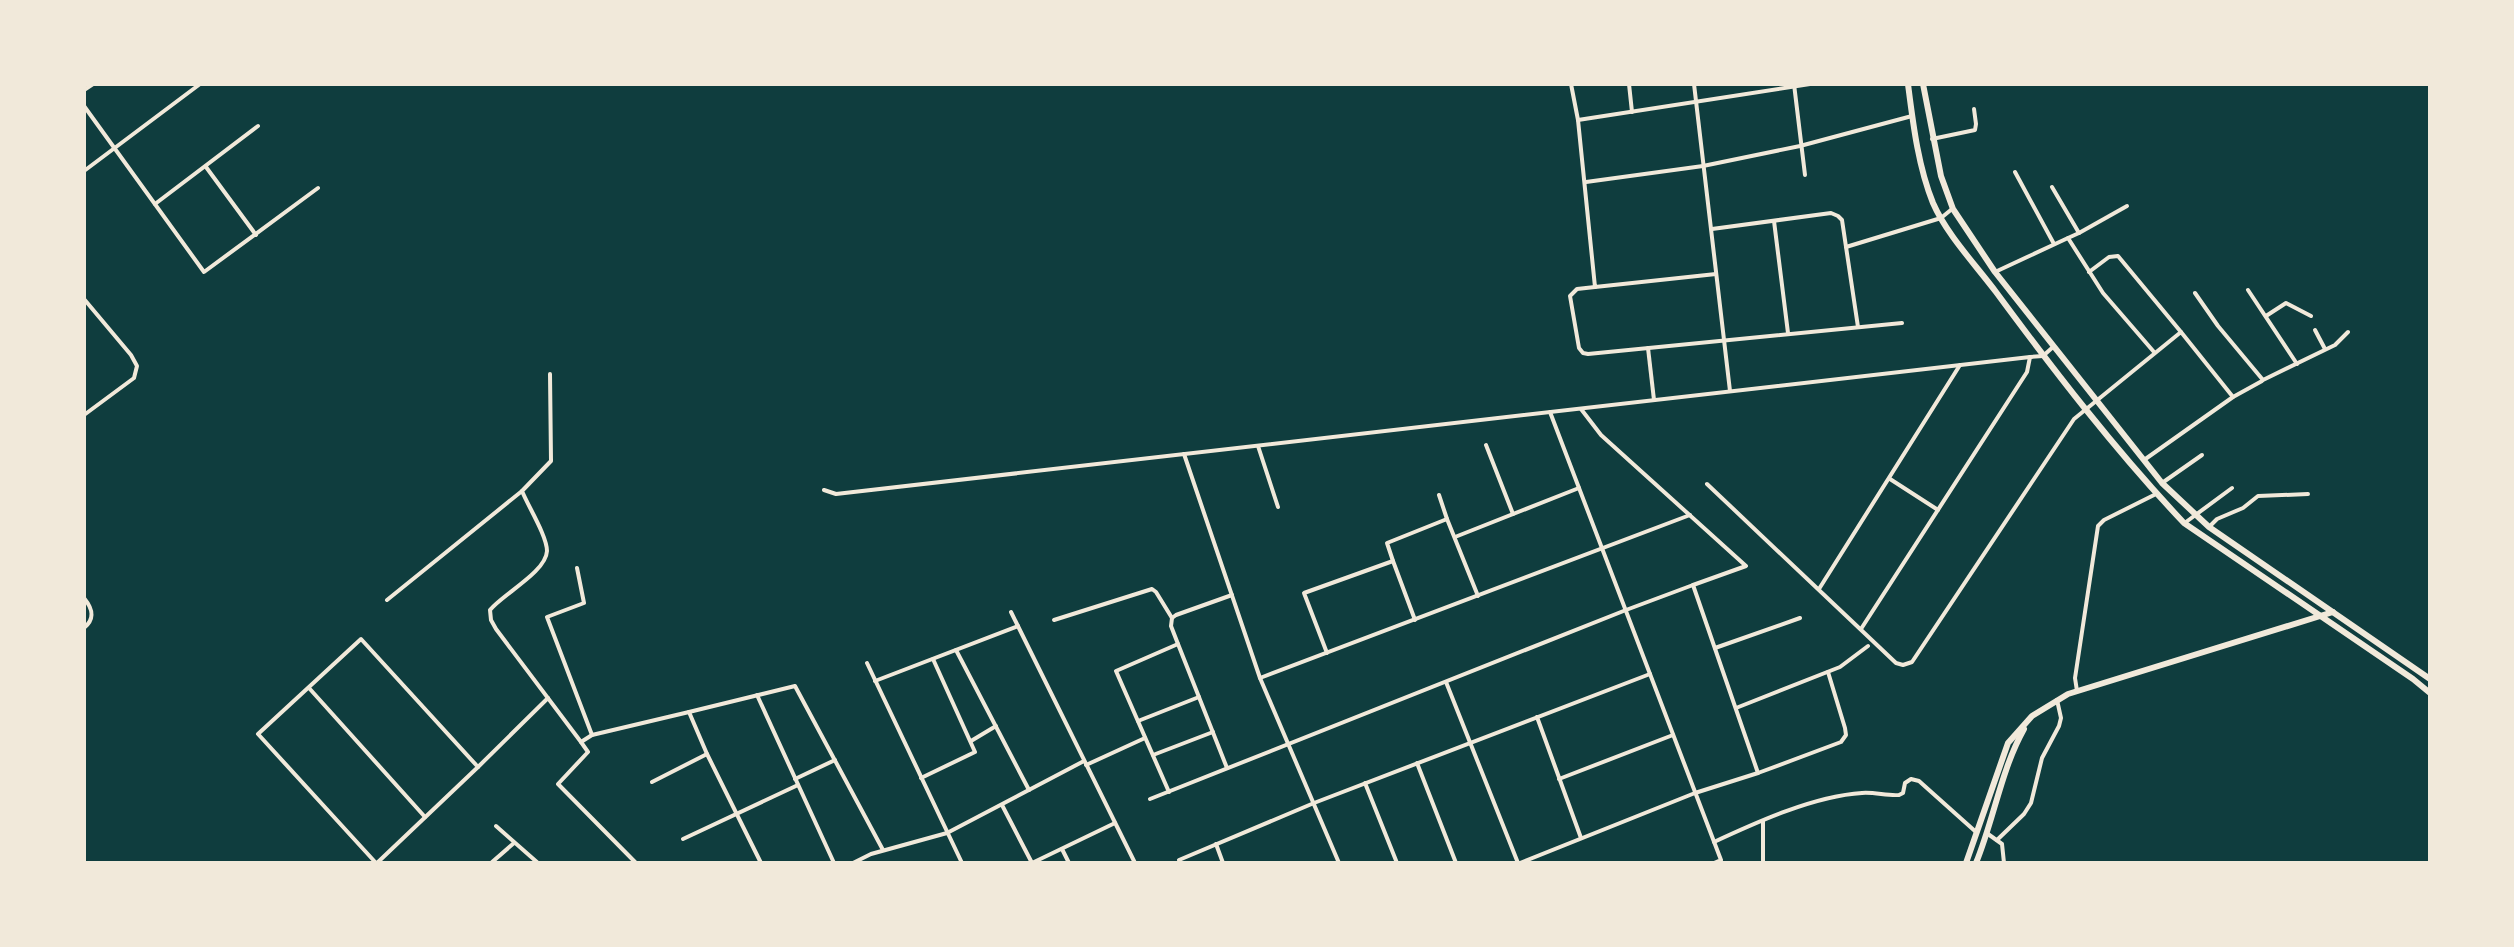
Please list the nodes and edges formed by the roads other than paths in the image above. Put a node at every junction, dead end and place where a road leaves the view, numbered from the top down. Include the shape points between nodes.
1 (93, 84) edge
2 (200, 84) edge
3 (1571, 84) edge
4 (1629, 84) edge
5 (1694, 84) edge
6 (1810, 84) edge
7 (1908, 84) edge
8 (1923, 84) edge
9 (1794, 86) edge
10 (84, 90) edge
11 (1696, 102) junction
12 (84, 106) edge
13 (1974, 109) dead end
14 (1632, 112) junction
15 (1912, 116) junction
16 (1578, 120) junction
17 (258, 126) dead end
18 (1932, 139) junction
19 (1800, 146) junction
20 (115, 148) junction
21 (1703, 166) junction
22 (206, 167) junction
23 (84, 171) edge
24 (2015, 172) dead end
25 (1805, 175) dead end
26 (1585, 182) junction
27 (2052, 187) dead end
28 (318, 188) dead end
29 (155, 204) junction
30 (2127, 206) dead end
31 (1953, 209) junction
32 (1941, 218) junction
33 (1774, 221) junction
34 (1711, 229) junction
35 (2079, 233) junction
36 (256, 235) junction
37 (2068, 238) junction
38 (2054, 244) junction
39 (1846, 247) junction
40 (1995, 272) junction
41 (2089, 272) junction
42 (1716, 274) junction
43 (1595, 287) junction
44 (2248, 290) dead end
45 (2195, 293) dead end
46 (84, 299) edge
47 (2266, 316) junction
48 (2311, 316) dead end
49 (1902, 323) dead end
50 (1858, 327) junction
51 (2315, 330) dead end
52 (2181, 332) junction
53 (2348, 332) dead end
54 (1788, 334) junction
55 (1724, 340) junction
56 (2053, 347) junction
57 (1648, 348) junction
58 (2326, 350) junction
59 (2154, 352) junction
60 (2043, 356) junction
61 (2030, 357) junction
62 (2297, 364) junction
63 (1960, 365) junction
64 (550, 374) dead end
65 (2263, 380) junction
66 (1730, 391) junction
67 (2233, 397) junction
68 (2095, 399) junction
69 (1654, 400) junction
70 (2084, 408) junction
71 (1581, 409) junction
72 (1550, 412) junction
73 (84, 415) edge
74 (1486, 445) dead end
75 (1258, 446) junction
76 (1184, 454) junction
77 (2202, 455) dead end
78 (2144, 460) junction
79 (1890, 479) junction
80 (2162, 483) junction
81 (1707, 484) dead end
82 (1579, 488) junction
83 (2232, 488) dead end
84 (824, 490) dead end
85 (522, 491) junction
86 (2156, 494) junction
87 (2308, 494) dead end
88 (1439, 495) dead end
89 (1278, 507) dead end
90 (1938, 510) junction
91 (1513, 514) junction
92 (1690, 515) junction
93 (2196, 516) junction
94 (1447, 519) junction
95 (2184, 523) junction
96 (2209, 527) junction
97 (1455, 537) junction
98 (1602, 548) junction
99 (1393, 561) junction
100 (577, 568) dead end
101 (1693, 585) junction
102 (1819, 589) junction
103 (1232, 595) junction
104 (1478, 596) junction
105 (84, 598) edge
106 (387, 600) dead end
107 (1626, 610) junction
108 (1011, 612) dead end
109 (2333, 612) junction
110 (2320, 617) junction
111 (1172, 618) junction
112 (1800, 618) dead end
113 (1054, 620) dead end
114 (1415, 621) junction
115 (1018, 626) junction
116 (84, 628) edge
117 (1861, 629) junction
118 (1178, 644) junction
119 (1868, 646) dead end
120 (1715, 648) junction
121 (956, 650) junction
122 (1327, 653) junction
123 (933, 659) junction
124 (867, 663) dead end
125 (1828, 672) junction
126 (1650, 674) junction
127 (1260, 678) junction
128 (2430, 679) edge
129 (875, 681) junction
130 (1446, 682) junction
131 (309, 688) junction
132 (2077, 691) junction
133 (2430, 693) edge
134 (757, 695) junction
135 (1199, 697) junction
136 (548, 698) junction
137 (2057, 700) junction
138 (1736, 708) junction
139 (689, 712) junction
140 (2032, 716) junction
141 (1537, 717) junction
142 (1137, 721) junction
143 (996, 726) junction
144 (1213, 732) junction
145 (1673, 734) junction
146 (592, 735) junction
147 (1145, 738) junction
148 (581, 742) junction
149 (970, 742) junction
150 (1470, 743) junction
151 (1288, 744) junction
152 (707, 754) junction
153 (1153, 755) junction
154 (835, 760) junction
155 (1085, 763) junction
156 (1417, 763) junction
157 (478, 767) junction
158 (1228, 769) junction
159 (1758, 773) junction
160 (921, 778) junction
161 (1559, 779) junction
162 (652, 782) dead end
163 (796, 782) junction
164 (1365, 783) junction
165 (1029, 790) junction
166 (1169, 792) junction
167 (1695, 793) junction
168 (1150, 799) dead end
169 (1314, 803) junction
170 (1002, 804) junction
171 (737, 813) junction
172 (425, 817) junction
173 (1763, 820) junction
174 (1115, 823) junction
175 (496, 826) dead end
176 (947, 833) junction
177 (1977, 834) junction
178 (1988, 834) junction
179 (1581, 838) junction
180 (683, 839) dead end
181 (1997, 840) junction
182 (1714, 842) junction
183 (514, 843) junction
184 (1216, 844) junction
185 (1062, 849) junction
186 (883, 850) junction
187 (1179, 860) dead end
188 (376, 863) edge
189 (491, 863) edge
190 (538, 863) edge
191 (636, 863) edge
192 (761, 863) edge
193 (834, 863) edge
194 (853, 863) edge
195 (962, 863) edge
196 (1032, 863) edge
197 (1069, 863) edge
198 (1135, 863) edge
199 (1223, 863) edge
200 (1339, 863) edge
201 (1397, 863) edge
202 (1456, 863) edge
203 (1519, 863) edge
204 (1714, 863) edge
205 (1763, 863) edge
206 (1966, 863) edge
207 (1976, 863) edge
208 (2004, 863) edge

1 - 10 street
2 - 20 street
3 - 16 street
4 - 14 street
5 - 11 street
6 - 9 street
7 - 15 main road
8 - 18 main road
9 - 11 street
9 - 19 street
11 - 14 street
11 - 21 street
12 - 20 street
13 - 18 street via 1975,130
14 - 16 street
15 - 19 street
15 - 32 main road via 1926,183
16 - 26 street
17 - 22 street
18 - 31 main road
19 - 21 street
19 - 25 street
20 - 23 street
20 - 29 street
21 - 26 street
21 - 34 street
22 - 29 street
22 - 36 street
24 - 38 street
26 - 43 street
27 - 35 street
28 - 36 street
29 - 36 street via 204,272
30 - 35 street
31 - 32 street
31 - 40 main road
32 - 39 street
32 - 60 main road
33 - 34 street
33 - 39 street via 1831,213 1842,220
33 - 54 street
34 - 42 street
35 - 37 street
37 - 38 street
37 - 41 street
38 - 40 street
39 - 50 street
40 - 56 main road
41 - 52 street via 2118,256
41 - 59 street
42 - 43 street
42 - 55 street
43 - 57 street via 1577,289 1570,296 1583,353
44 - 47 street
45 - 65 street
46 - 73 street via 137,366 134,378
47 - 48 street via 2286,303
47 - 62 street
49 - 50 street
50 - 54 street
51 - 58 street
52 - 59 street
52 - 67 street
53 - 58 street
54 - 55 street
55 - 57 street
55 - 66 street
56 - 60 street
56 - 68 main road
57 - 69 street
58 - 62 street
59 - 68 street
60 - 61 street
60 - 70 main road
61 - 63 street
61 - 90 street via 2027,372
62 - 65 street
63 - 66 street
63 - 79 street
64 - 85 street via 551,461
65 - 67 street
66 - 69 street
67 - 78 street
68 - 70 street
68 - 78 main road
69 - 71 street
70 - 86 main road
70 - 117 street via 1912,662 1896,663
71 - 72 street
71 - 92 street via 1601,435
72 - 75 street
72 - 82 street
74 - 91 street
75 - 76 street
75 - 89 street
76 - 84 street via 836,494
76 - 103 street
77 - 80 street
78 - 80 main road
79 - 90 street
79 - 102 street
80 - 93 main road
81 - 102 street
82 - 91 street
82 - 98 street
83 - 93 street
85 - 106 street
85 - 136 street via 547,553 542,566 490,610 491,620
86 - 95 main road
86 - 132 street via 2098,526
87 - 96 street via 2258,496
88 - 94 street
90 - 117 street
91 - 97 street
92 - 98 street
92 - 101 street via 1746,566
93 - 95 street
93 - 96 main road
94 - 97 street
94 - 99 street via 1387,543
95 - 110 main road
96 - 109 main road
97 - 104 street
98 - 104 street
98 - 107 street
99 - 114 street
99 - 122 street via 1304,593
100 - 146 street via 584,603 547,617
101 - 107 street
101 - 120 street
102 - 117 street
103 - 111 street
103 - 127 street
104 - 114 street
105 - 116 street via 92,617
107 - 126 street
107 - 130 street
108 - 115 street
109 - 110 main road
109 - 128 main road
110 - 132 main road
110 - 133 main road
111 - 113 street via 1152,589
111 - 118 street
112 - 120 street
114 - 122 street
115 - 121 street
115 - 155 street
118 - 135 street
118 - 142 street via 1116,671
119 - 125 street
120 - 138 street
121 - 123 street
121 - 143 street
122 - 127 street
123 - 129 street
123 - 149 street
124 - 129 street
125 - 138 street
125 - 159 street via 1846,735 1841,742
126 - 141 street
126 - 145 street
127 - 151 street
129 - 160 street
130 - 150 street
130 - 151 street
131 - 157 street via 361,639
131 - 172 street
131 - 188 street via 258,734
132 - 137 main road
134 - 139 street
134 - 154 street via 795,686
134 - 163 street
135 - 142 street
135 - 144 street
136 - 148 street
136 - 157 street
137 - 140 main road
137 - 181 street via 2059,726 2042,758 2031,803
138 - 159 street
139 - 146 street
139 - 152 street
140 - 177 main road via 2008,743
140 - 178 main road via 2013,749
141 - 150 street
141 - 161 street
142 - 147 street
143 - 149 street
143 - 165 street
144 - 153 street
144 - 158 street
145 - 161 street
145 - 167 street
146 - 148 street
147 - 153 street
147 - 155 street
148 - 191 street via 588,752 558,784
149 - 160 street via 975,752
150 - 156 street
150 - 203 street
151 - 158 street
151 - 169 street
152 - 162 street
152 - 171 street
153 - 166 street
154 - 163 street
154 - 186 street
155 - 165 street
155 - 174 street
156 - 164 street
156 - 202 street
157 - 172 street
158 - 166 street
159 - 167 street
160 - 176 street
161 - 179 street
163 - 171 street
163 - 193 street
164 - 169 street
164 - 201 street
165 - 170 street
166 - 168 street
167 - 179 street
167 - 182 street
169 - 184 street
169 - 200 street
170 - 176 street
170 - 196 street
171 - 180 street
171 - 192 street
172 - 188 street
173 - 177 street via 1836,797 1899,795 1908,780 1915,779
173 - 182 street
173 - 205 street
174 - 185 street
174 - 198 street
175 - 183 street
176 - 186 street
176 - 195 street
177 - 206 main road
178 - 181 street
178 - 207 main road
179 - 203 street
181 - 208 street
182 - 204 street via 1721,860
183 - 189 street
183 - 190 street
184 - 187 street
184 - 199 street
185 - 196 street
185 - 197 street
186 - 194 street

